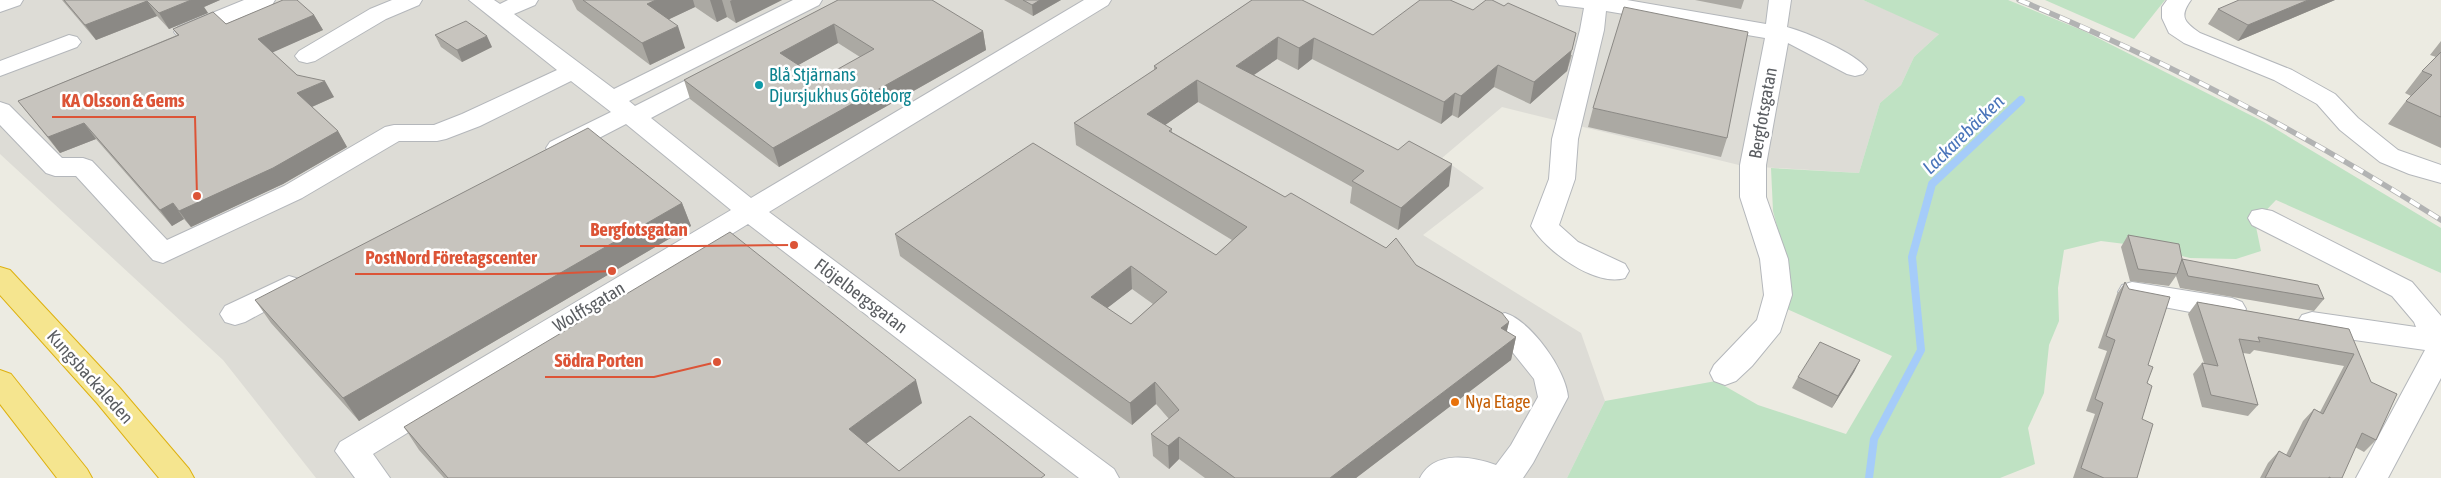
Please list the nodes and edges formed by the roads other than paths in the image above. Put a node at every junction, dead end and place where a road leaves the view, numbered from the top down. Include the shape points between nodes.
1 (12, 0) edge
2 (264, 0) edge
3 (411, 0) edge
4 (527, 0) edge
5 (811, 0) edge
6 (1100, 0) edge
7 (1567, 0) edge
8 (1780, 0) edge
9 (2180, 0) edge
10 (1596, 1) edge
11 (0, 4) edge
12 (489, 7) edge
13 (830, 14) edge
14 (1774, 30) junction
15 (779, 40) edge
16 (164, 41) edge
17 (69, 42) dead end
18 (307, 56) dead end
19 (737, 63) edge
20 (0, 69) edge
21 (1855, 69) dead end
22 (574, 70) junction
23 (6, 107) edge
24 (625, 110) junction
25 (539, 157) edge
26 (2441, 174) edge
27 (749, 210) junction
28 (2262, 218) dead end
29 (1615, 271) dead end
30 (312, 274) edge
31 (0, 277) edge
32 (2132, 292) edge
33 (235, 314) dead end
34 (2261, 314) edge
35 (2290, 319) edge
36 (1505, 324) edge
37 (2436, 341) junction
38 (1725, 373) dead end
39 (0, 382) edge
40 (76, 478) edge
41 (178, 478) edge
42 (374, 478) edge
43 (1103, 478) edge
44 (1436, 478) edge
45 (1492, 478) edge
46 (1505, 478) edge
47 (2372, 478) edge

1 - 11 street
2 - 16 street
3 - 18 street via 378,14
4 - 12 street
5 - 24 street
6 - 27 street
7 - 10 street
8 - 14 street, Bergfotsgatan
9 - 26 street via 2173,7 2177,28 2192,38 2290,78 2326,99 2349,124 2389,156
10 - 14 street
10 - 29 street via 1565,139 1562,179 1545,226 1558,242 1585,259
12 - 22 street, Flöjelbergsgatan
13 - 15 street
14 - 21 street
14 - 38 street, Bergfotsgatan via 1777,37 1753,165 1753,197 1774,258 1778,295 1770,324
17 - 20 street
19 - 24 street
22 - 23 street via 437,134 394,133 293,192 163,253 82,167 55,167
22 - 24 street, Flöjelbergsgatan
24 - 25 street
24 - 27 street, Flöjelbergsgatan
27 - 42 street, Wolffsgatan via 352,451
27 - 43 street, Flöjelbergsgatan
28 - 37 street via 2402,289 2427,317
30 - 33 street
31 - 41 highway, Kungsbackaleden via 108,395
32 - 34 street
35 - 37 street
36 - 46 street via 1546,373 1553,397
37 - 47 street via 2440,351
39 - 40 highway
44 - 45 street via 1466,470

